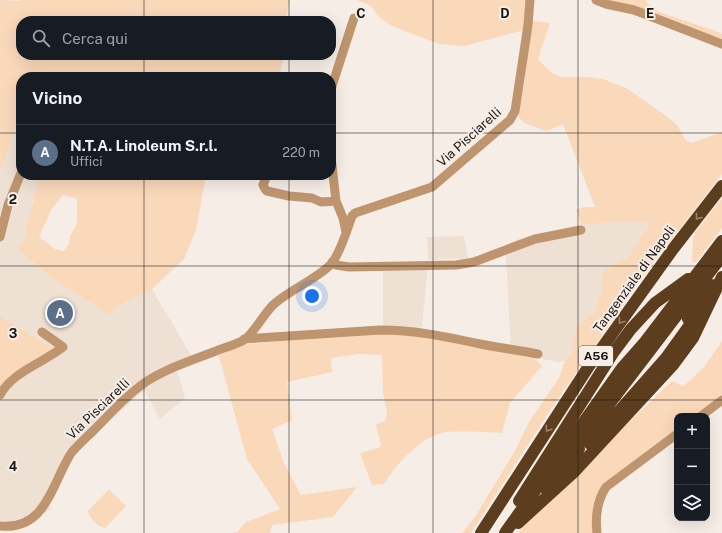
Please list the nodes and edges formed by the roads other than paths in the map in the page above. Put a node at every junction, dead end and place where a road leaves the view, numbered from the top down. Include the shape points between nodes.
1 (530, 0) edge
2 (596, 0) edge
3 (354, 18) dead end
4 (722, 44) edge
5 (336, 74) edge
6 (18, 180) edge
7 (265, 180) edge
8 (334, 180) edge
9 (722, 186) edge
10 (336, 201) junction
11 (581, 230) dead end
12 (346, 232) junction
13 (0, 237) edge
14 (722, 241) edge
15 (722, 249) edge
16 (722, 256) edge
17 (332, 262) junction
18 (722, 264) edge
19 (698, 271) junction
20 (722, 271) edge
21 (722, 277) edge
22 (714, 294) junction
23 (42, 332) dead end
24 (244, 340) junction
25 (538, 354) dead end
26 (0, 395) edge
27 (722, 400) edge
28 (705, 413) edge
29 (674, 436) edge
30 (557, 487) junction
31 (545, 491) junction
32 (540, 503) junction
33 (0, 526) edge
34 (511, 527) edge
35 (481, 533) edge
36 (597, 533) edge

1 - 12 street, Via Pisciarelli via 515,111 512,117 436,184 427,190 355,212
2 - 4 street via 634,10
3 - 5 street
6 - 13 street via 8,205
7 - 10 street via 263,185 267,191 312,198 321,202
8 - 10 street
9 -> 35 highway, Tangenziale di Napoli / A56 via 589,366
10 - 12 street
11 - 17 street via 535,240 474,262 456,265 349,267
12 - 17 street, Via Pisciarelli
14 - 19 highway, A56
15 - 34 highway via 623,376
16 - 34 highway
17 - 24 street, Via Pisciarelli via 323,271 278,301
18 - 31 highway via 683,318
19 - 34 highway, A56 via 622,368
19 - 34 highway via 629,349
19 - 34 highway via 655,303 613,353 520,499
20 - 31 highway via 658,359
21 - 22 highway
21 - 32 highway via 666,358
22 - 30 highway via 694,328 669,361
22 - 30 highway via 693,338 682,354 576,471
23 - 26 street via 63,347 19,375
24 - 25 street, Via Pisciarelli via 395,330 423,332
24 - 33 street, Via Pisciarelli via 197,358 139,387 72,452 41,511 17,526
27 - 28 street
29 - 36 street via 606,487 597,506
30 - 32 highway
31 - 34 highway
32 - 34 highway

